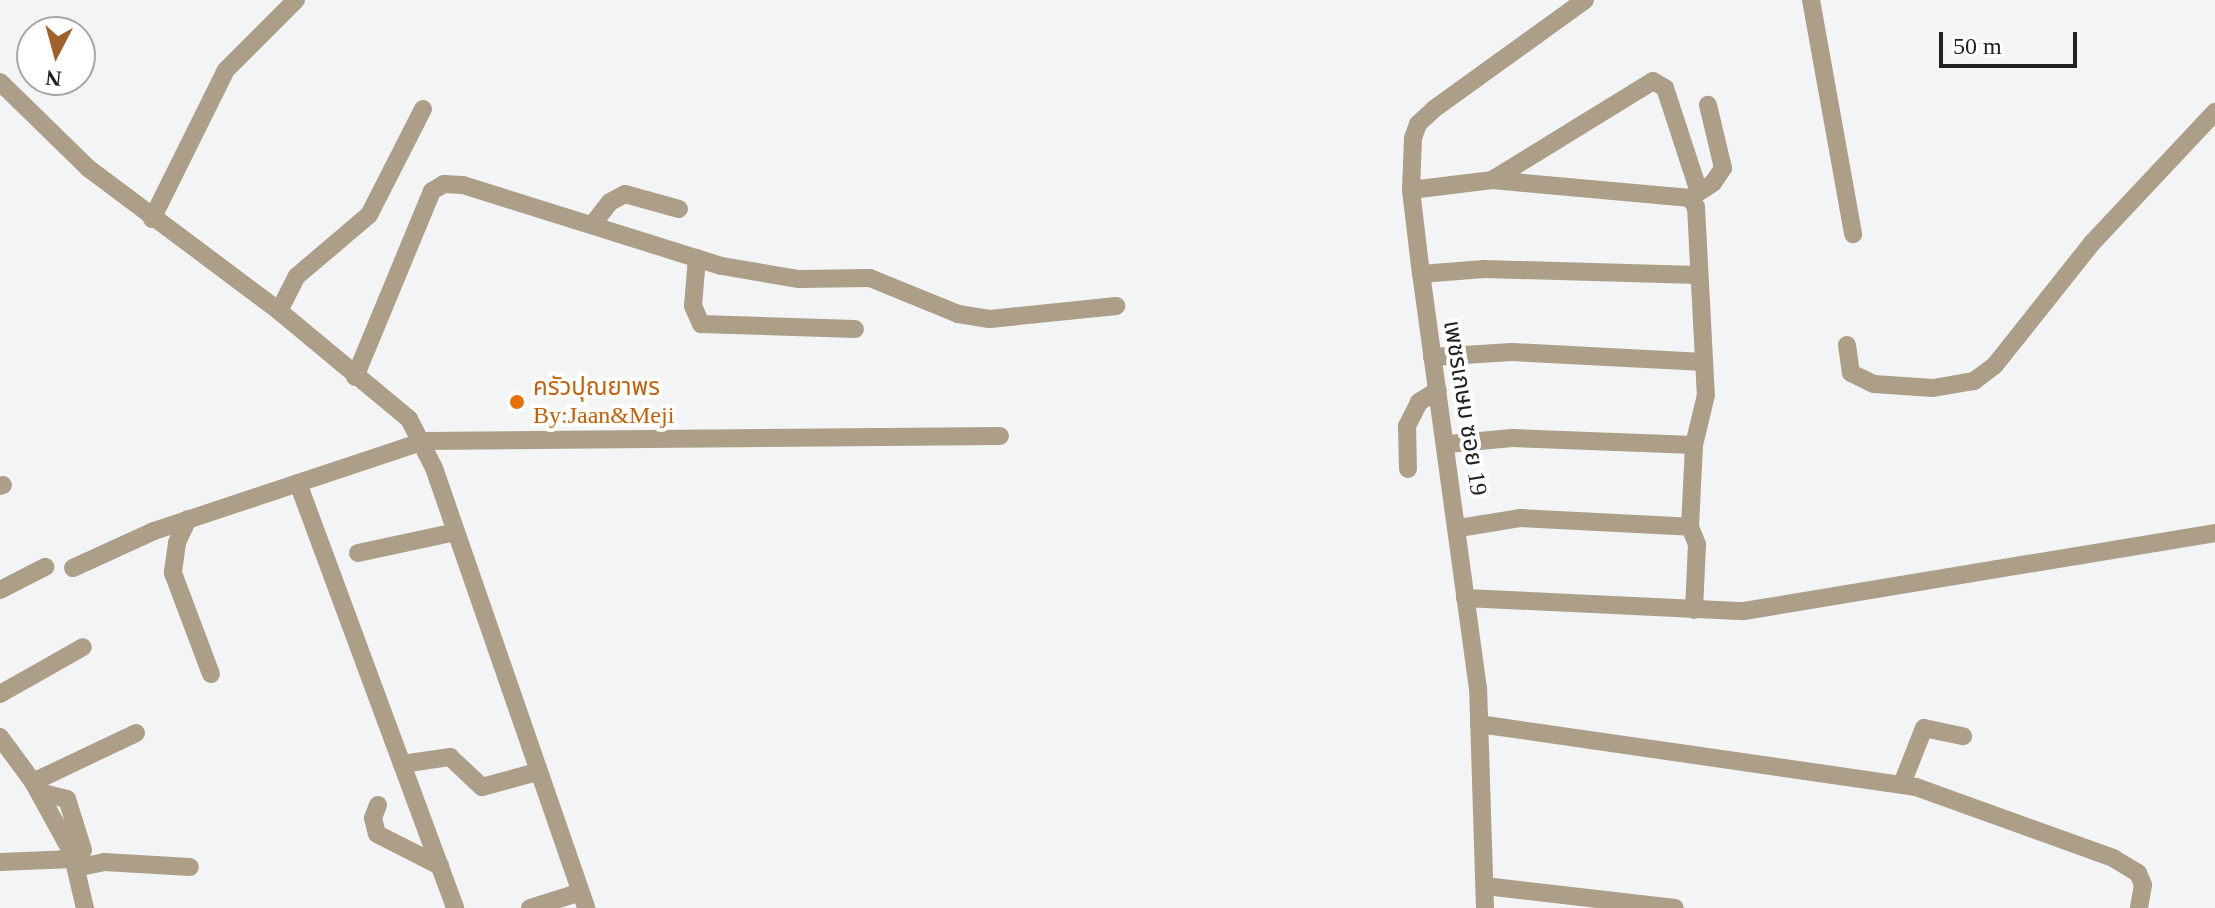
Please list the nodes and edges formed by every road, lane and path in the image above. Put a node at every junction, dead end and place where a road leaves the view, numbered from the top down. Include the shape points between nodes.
1 (296, 0) edge
2 (1585, 0) edge
3 (1811, 0) edge
4 (2, 88) edge
5 (1708, 105) dead end
6 (423, 109) dead end
7 (2215, 112) edge
8 (1492, 180) junction
9 (1411, 190) junction
10 (1695, 195) junction
11 (679, 209) dead end
12 (152, 219) junction
13 (592, 225) junction
14 (1853, 234) dead end
15 (697, 258) junction
16 (1421, 274) junction
17 (1697, 275) junction
18 (1116, 306) dead end
19 (279, 311) junction
20 (855, 329) dead end
21 (1847, 345) dead end
22 (1432, 357) junction
23 (1704, 362) junction
24 (355, 377) junction
25 (1438, 390) junction
26 (1000, 436) dead end
27 (424, 441) junction
28 (1448, 444) junction
29 (1694, 445) junction
30 (1408, 469) dead end
31 (298, 483) junction
32 (188, 519) junction
33 (1690, 527) junction
34 (1459, 528) junction
35 (456, 532) junction
36 (2215, 533) edge
37 (358, 553) dead end
38 (45, 567) dead end
39 (73, 568) dead end
40 (0, 590) edge
41 (1465, 598) junction
42 (1694, 610) junction
43 (83, 647) dead end
44 (211, 674) dead end
45 (0, 694) edge
46 (1479, 724) junction
47 (136, 733) dead end
48 (1963, 736) dead end
49 (0, 737) edge
50 (402, 764) junction
51 (537, 772) junction
52 (1902, 784) junction
53 (36, 787) junction
54 (378, 805) dead end
55 (0, 862) edge
56 (75, 863) junction
57 (440, 866) junction
58 (190, 867) dead end
59 (1485, 886) junction
60 (584, 900) edge
61 (85, 908) edge
62 (455, 908) edge
63 (530, 908) edge
64 (1485, 908) edge
65 (1675, 908) edge
66 (2139, 908) edge

1 - 12 street via 226,70
2 - 9 street, เพชรเกษม ซอย 19 via 1418,124
3 - 14 street
4 - 12 street via 44,131
5 - 10 street via 1723,168
6 - 19 street via 369,215 297,276
7 - 21 street via 2092,243 1995,365 1974,381 1933,388 1874,384 1851,373
8 - 9 street
8 - 10 street
8 - 10 street via 1653,81 1665,88
9 - 16 street, เพชรเกษม ซอย 19
10 - 17 street
11 - 13 street via 625,194 610,202
12 - 19 street
13 - 15 street
13 - 24 street via 463,185 444,184 432,191
15 - 18 street via 799,279 870,278 958,314 990,319
15 - 20 street via 693,306 701,324
16 - 17 street via 1484,269
16 - 22 street, เพชรเกษม ซอย 19
17 - 23 street
19 - 24 street
22 - 23 street via 1512,352
22 - 25 street, เพชรเกษม ซอย 19
23 - 29 street via 1705,414
24 - 27 street via 409,419
25 - 28 street, เพชรเกษม ซอย 19
25 - 30 street via 1419,402 1407,426
26 - 27 street
27 - 31 street
27 - 35 street
28 - 29 street via 1512,438
28 - 34 street, เพชรเกษม ซอย 19
29 - 33 street
31 - 32 street
31 - 50 street
32 - 39 street
32 - 44 street via 177,543 173,573
33 - 34 street via 1521,518
33 - 42 street via 1698,556
34 - 41 street, เพชรเกษม ซอย 19
35 - 37 street
35 - 51 street
36 - 42 street via 1744,611
38 - 40 street
41 - 42 street
41 - 46 street, เพชรเกษม ซอย 19
43 - 45 street
46 - 52 street
46 - 59 street, เพชรเกษม ซอย 19
47 - 53 street
48 - 52 street via 1924,728
49 - 53 street
50 - 51 street via 450,757 482,787
50 - 57 street
51 - 60 street
52 - 66 street via 2113,858 2138,873 2143,885
53 - 56 street
54 - 57 street via 373,818 377,834
55 - 56 street
56 - 58 street
56 - 61 street
57 - 62 street
59 - 64 street, เพชรเกษม ซอย 19
59 - 65 street
60 - 63 street

